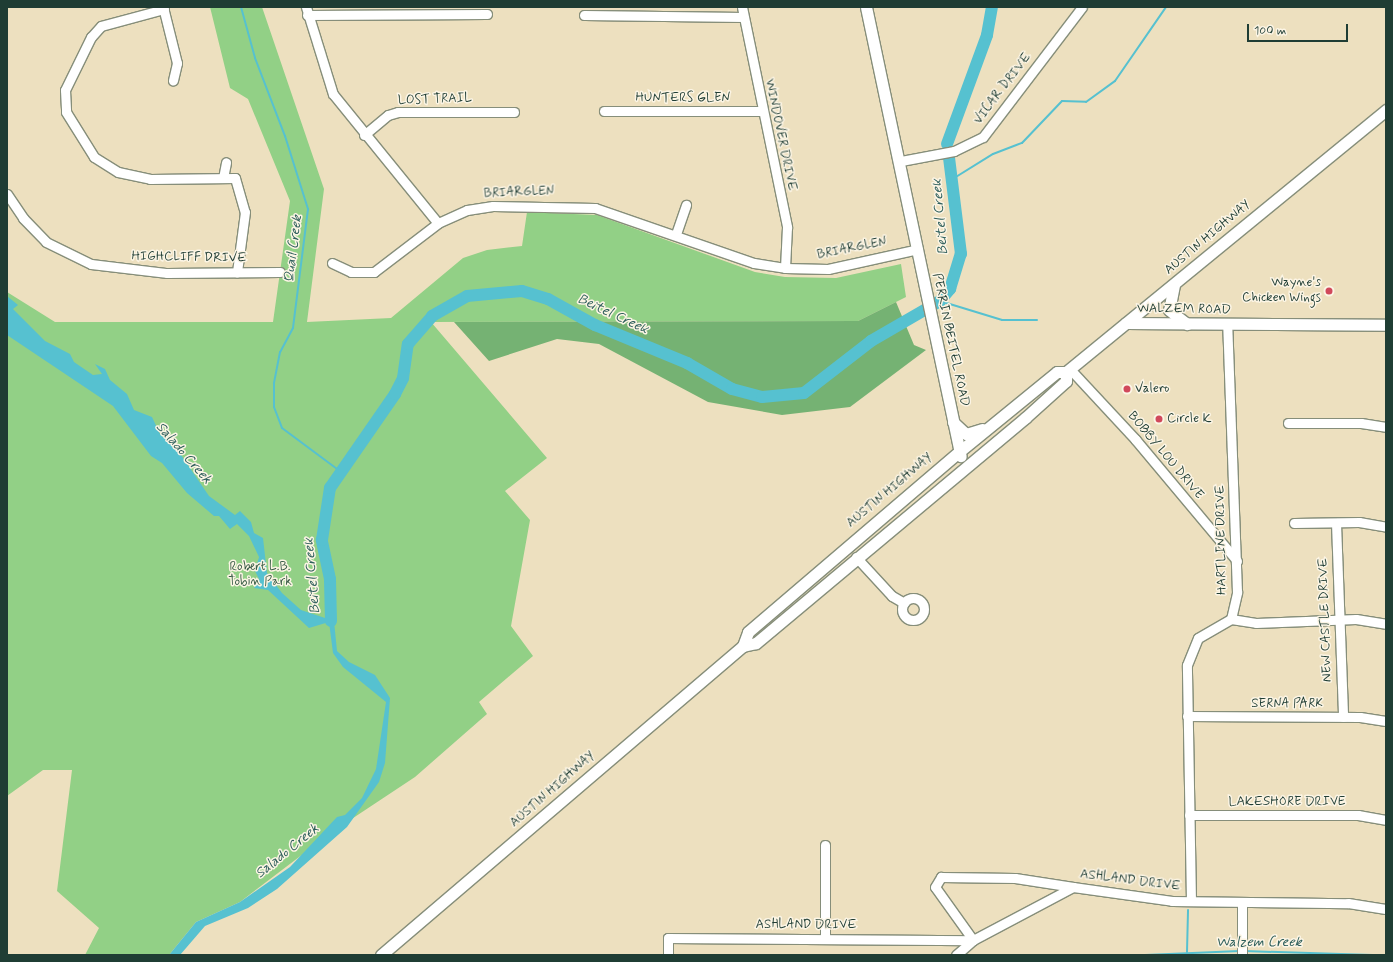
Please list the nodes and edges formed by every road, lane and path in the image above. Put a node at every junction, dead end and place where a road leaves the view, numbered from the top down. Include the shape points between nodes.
1 (742, 7) edge
2 (866, 7) edge
3 (1082, 7) edge
4 (164, 8) edge
5 (306, 11) edge
6 (487, 14) dead end
7 (584, 15) dead end
8 (743, 17) junction
9 (173, 81) dead end
10 (1386, 102) edge
11 (1386, 110) edge
12 (604, 111) dead end
13 (762, 111) junction
14 (514, 112) dead end
15 (1366, 124) junction
16 (364, 135) junction
17 (901, 161) junction
18 (226, 162) dead end
19 (223, 178) junction
20 (7, 194) edge
21 (686, 204) dead end
22 (438, 223) junction
23 (676, 234) junction
24 (918, 249) junction
25 (332, 263) dead end
26 (785, 268) junction
27 (237, 272) junction
28 (280, 272) dead end
29 (1174, 285) junction
30 (1126, 323) junction
31 (1188, 324) junction
32 (1227, 324) junction
33 (1386, 325) edge
34 (1068, 371) junction
35 (953, 422) junction
36 (1288, 423) dead end
37 (992, 424) junction
38 (1386, 428) edge
39 (960, 451) junction
40 (964, 468) junction
41 (1294, 523) dead end
42 (1336, 523) junction
43 (1386, 527) edge
44 (856, 557) junction
45 (1237, 561) junction
46 (904, 603) dead end
47 (1231, 619) junction
48 (1339, 620) junction
49 (1386, 624) edge
50 (743, 646) junction
51 (1187, 716) junction
52 (1343, 717) junction
53 (1386, 721) edge
54 (1189, 815) junction
55 (1386, 820) edge
56 (825, 845) dead end
57 (1073, 887) junction
58 (1191, 901) junction
59 (1242, 903) junction
60 (1386, 909) edge
61 (824, 938) junction
62 (973, 940) junction
63 (381, 955) edge
64 (668, 955) edge
65 (956, 955) edge
66 (1242, 955) edge

1 - 8 street, WINDOVER DRIVE
2 - 17 main road, PERRIN BEITEL ROAD
3 - 17 street, VICAR DRIVE via 983,137 954,151
4 - 9 street via 177,63
4 - 19 street via 101,26 91,37 65,90 66,112 94,156 118,172 150,179
5 - 6 street
5 - 16 street via 325,75 346,113
7 - 8 street
8 - 13 street, WINDOVER DRIVE
10 - 15 main road, AUSTIN HIGHWAY
11 - 15 main road, AUSTIN HIGHWAY
12 - 13 street, HUNTERS GLEN
13 - 26 street, WINDOVER DRIVE via 787,227
14 - 16 street, LOST TRAIL via 398,112 388,115
15 - 29 main road, AUSTIN HIGHWAY
16 - 22 street
17 - 24 main road, PERRIN BEITEL ROAD
18 - 19 street
19 - 27 street via 235,178 244,205
20 - 27 street, HIGHCLIFF DRIVE via 46,242 91,264 132,271
21 - 23 street
22 - 23 street, BRIARGLEN via 480,207 578,205 611,212
22 - 25 street, BRIARGLEN via 374,272 351,272
23 - 26 street, BRIARGLEN via 754,263
24 - 26 street, BRIARGLEN via 828,269
24 - 35 main road, PERRIN BEITEL ROAD
27 - 28 street, HIGHCLIFF DRIVE
29 - 30 main road, AUSTIN HIGHWAY
29 - 31 main road via 1169,310
30 - 31 main road, WALZEM ROAD
30 - 34 main road, AUSTIN HIGHWAY
31 - 32 main road, WALZEM ROAD
32 - 33 main road, WALZEM ROAD
32 - 45 street, HARTLINE DRIVE
34 - 37 main road, AUSTIN HIGHWAY via 1057,372
34 - 40 main road, AUSTIN HIGHWAY via 1066,381
34 - 45 street, BOBBY LOU DRIVE via 1135,439
35 - 37 main road via 966,434
35 - 39 main road, PERRIN BEITEL ROAD
36 - 38 street via 1361,423
37 - 39 main road, AUSTIN HIGHWAY
39 - 40 main road, PERRIN BEITEL ROAD
39 - 50 main road, AUSTIN HIGHWAY via 748,632
40 - 44 main road, AUSTIN HIGHWAY
41 - 42 street
42 - 43 street
42 - 48 street, NEW CASTLE DRIVE
44 - 46 street via 892,596
44 - 50 main road, AUSTIN HIGHWAY via 756,643
45 - 47 street, HARTLINE DRIVE via 1236,604
47 - 48 street via 1256,623
47 - 51 street via 1210,629 1192,646 1186,665
48 - 49 street
48 - 52 street, NEW CASTLE DRIVE
50 - 63 main road, AUSTIN HIGHWAY
51 - 52 street, SERNA PARK
51 - 54 street
52 - 53 street, SERNA PARK
54 - 55 street, LAKESHORE DRIVE via 1358,815
54 - 58 street
56 - 61 street
57 - 58 street, ASHLAND DRIVE
57 - 62 street, ASHLAND DRIVE
57 - 62 street via 980,876 941,878 935,888
58 - 59 street, ASHLAND DRIVE
59 - 60 street, ASHLAND DRIVE via 1348,903
59 - 66 street
61 - 62 street, ASHLAND DRIVE
61 - 64 street, ASHLAND DRIVE via 668,938
62 - 65 street

